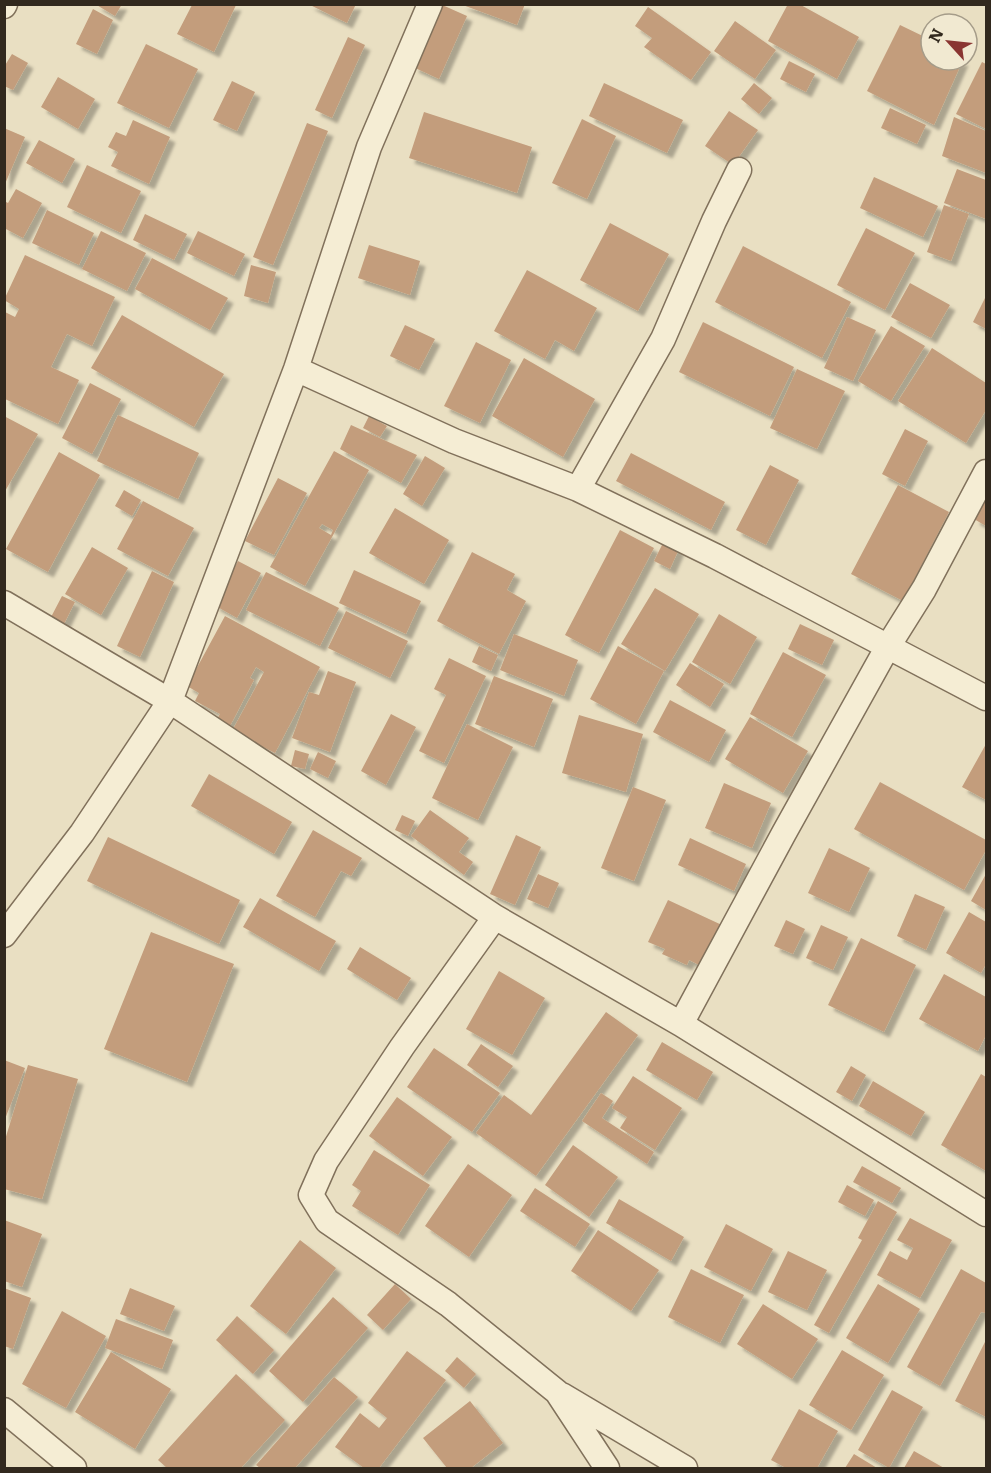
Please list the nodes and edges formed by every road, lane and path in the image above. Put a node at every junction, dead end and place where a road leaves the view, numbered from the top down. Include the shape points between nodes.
1 (430, 4) edge
2 (739, 170) dead end
3 (296, 369) junction
4 (987, 472) edge
5 (578, 489) junction
6 (4, 603) edge
7 (887, 648) junction
8 (987, 698) edge
9 (171, 702) junction
10 (495, 917) junction
11 (4, 935) edge
12 (681, 1024) junction
13 (987, 1214) edge
14 (557, 1392) junction
15 (4, 1410) edge
16 (74, 1468) edge
17 (607, 1468) edge
18 (686, 1468) edge

1 - 3 street via 369,147
2 - 5 street via 663,339
3 - 5 street via 454,441
3 - 9 street
4 - 7 street via 924,589
5 - 7 street via 715,556
6 - 9 street
7 - 8 street
7 - 12 street
9 - 10 street
9 - 11 street via 82,833
10 - 12 street
10 - 14 street via 326,1161 311,1195 327,1221 448,1304
12 - 13 street
14 - 17 street
14 - 18 street
15 - 16 street

